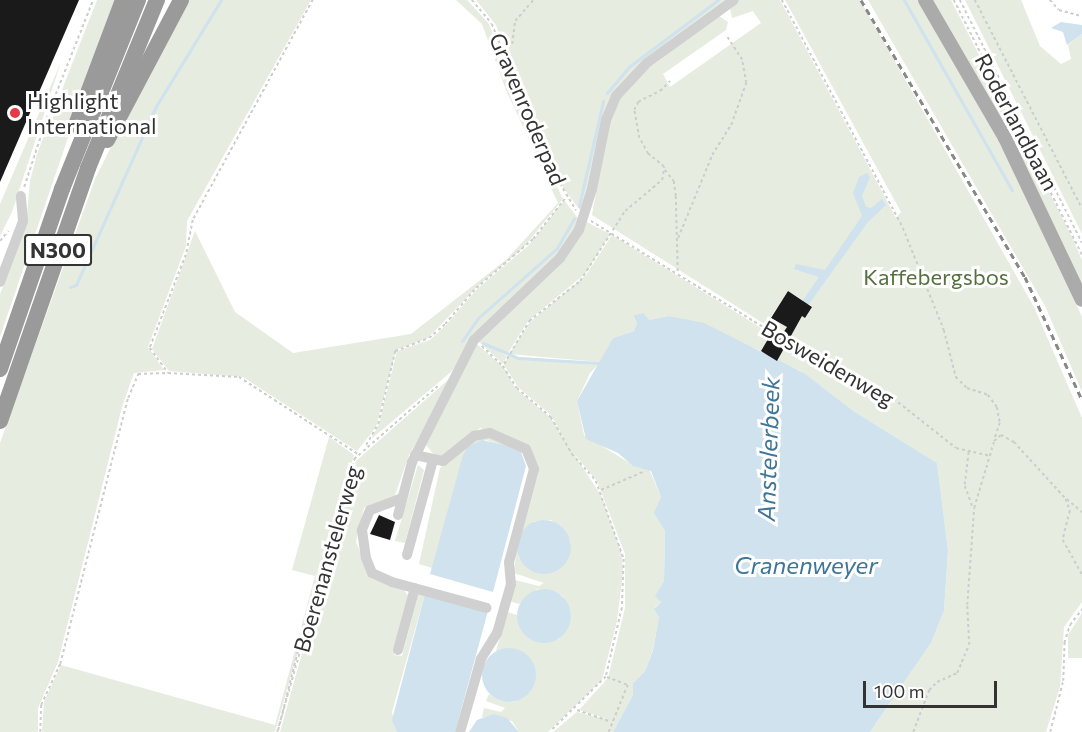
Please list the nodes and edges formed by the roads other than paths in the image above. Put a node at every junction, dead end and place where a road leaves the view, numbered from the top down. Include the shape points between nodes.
1 (123, 0) edge
2 (138, 0) edge
3 (157, 0) edge
4 (181, 0) edge
5 (734, 0) edge
6 (925, 0) edge
7 (88, 168) junction
8 (21, 196) road end
9 (49, 224) junction
10 (4, 257) edge
11 (0, 282) edge
12 (1082, 300) edge
13 (0, 369) edge
14 (0, 422) edge
15 (415, 455) junction
16 (433, 460) junction
17 (402, 498) junction
18 (398, 515) dead end
19 (407, 555) dead end
20 (415, 588) junction
21 (487, 608) dead end
22 (398, 650) dead end
23 (460, 732) edge

1 - 9 highway, N300 via 88,88
2 - 9 highway, N300
3 - 7 highway, N300
4 - 7 highway, N300 via 118,124
5 - 15 street via 647,63 616,96 606,120 584,218 560,258 474,340
6 - 12 main road, Roderlandbaan via 1005,138
7 - 14 highway, N300
8 - 10 street via 23,222
9 - 13 highway, N300
10 - 11 street
15 - 16 street
15 - 17 street
16 - 19 street
16 - 23 street via 443,461 474,436 490,433 526,449 534,470 509,562 511,584 497,633 481,659
17 - 18 street
17 - 20 street via 370,510 362,530 363,541 375,575
20 - 21 street
20 - 22 street

